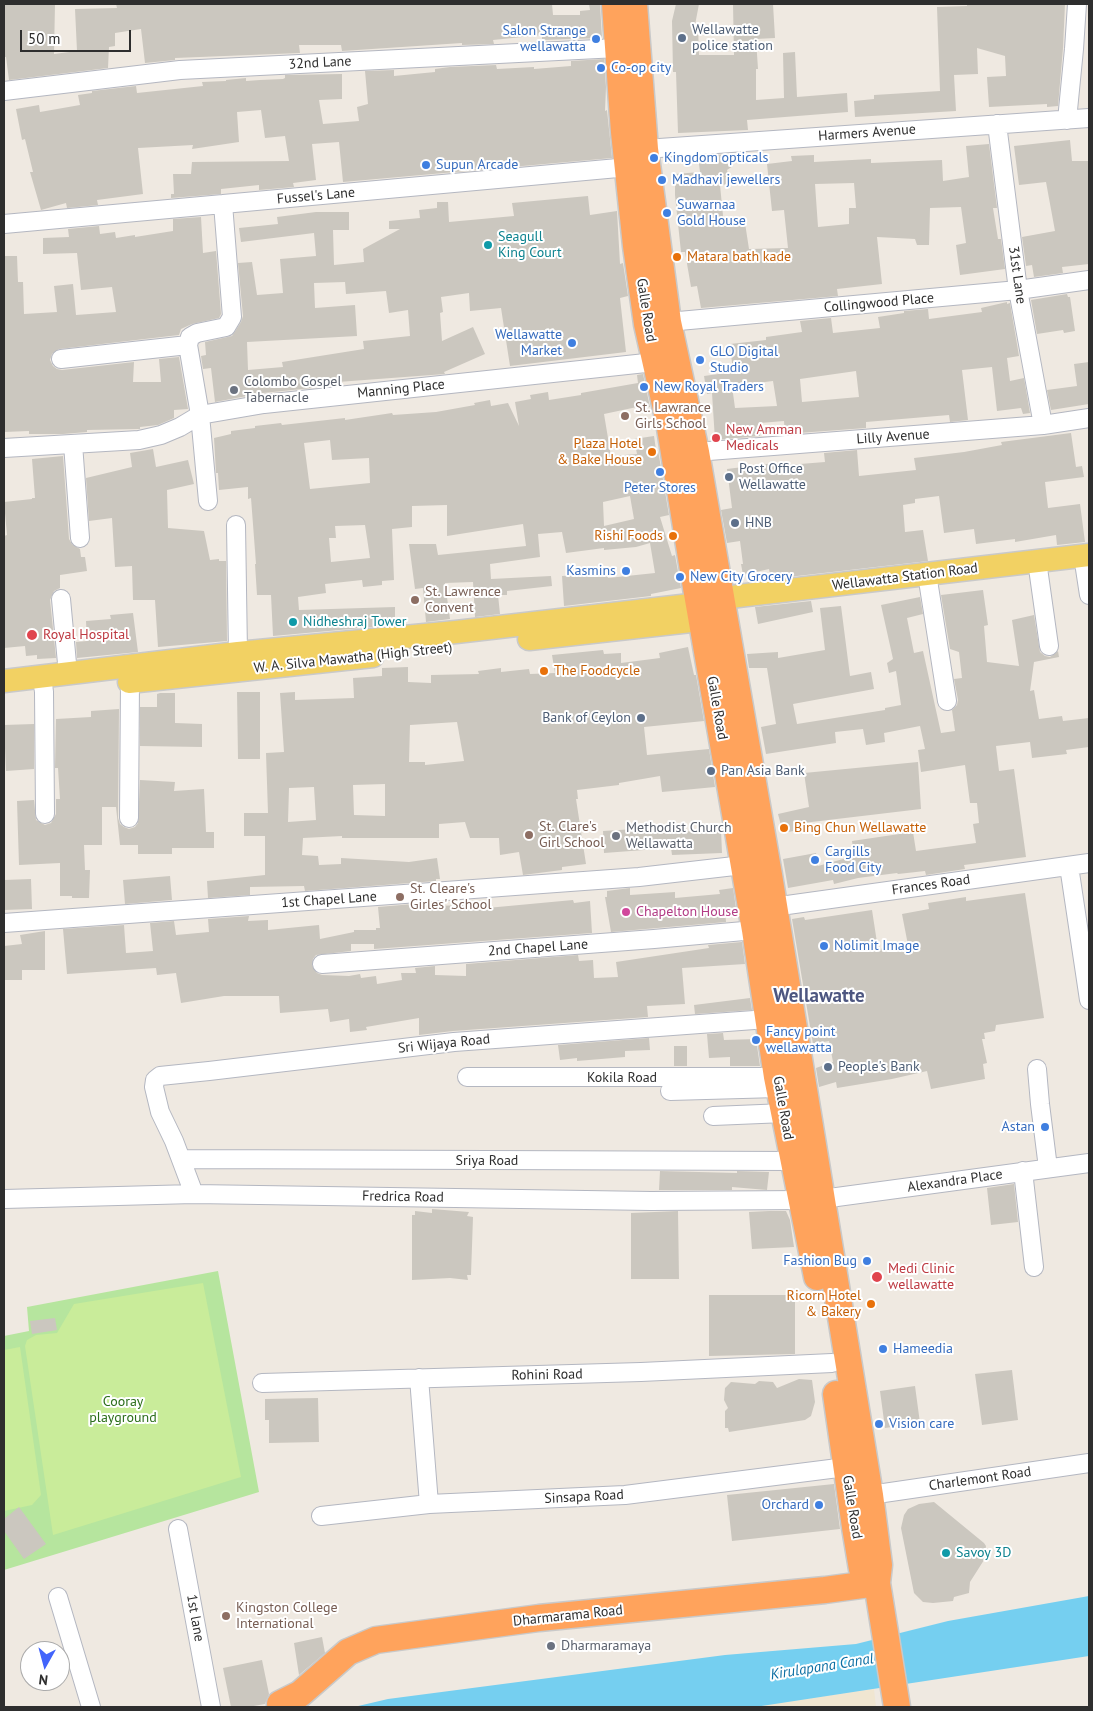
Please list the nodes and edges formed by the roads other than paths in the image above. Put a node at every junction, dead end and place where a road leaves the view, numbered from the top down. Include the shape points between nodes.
1 (615, 4) edge
2 (634, 4) edge
3 (1077, 4) edge
4 (627, 45) junction
5 (4, 91) edge
6 (1089, 118) edge
7 (1067, 120) junction
8 (997, 124) junction
9 (637, 158) junction
10 (223, 204) junction
11 (4, 224) edge
12 (1089, 280) edge
13 (1018, 290) junction
14 (668, 322) junction
15 (188, 345) junction
16 (61, 359) dead end
17 (655, 362) junction
18 (200, 415) junction
19 (1089, 418) edge
20 (1043, 425) junction
21 (73, 444) junction
22 (4, 448) edge
23 (696, 452) junction
24 (208, 501) dead end
25 (236, 525) dead end
26 (80, 538) dead end
27 (1086, 556) edge
28 (1037, 561) junction
29 (927, 574) junction
30 (1089, 595) edge
31 (61, 599) dead end
32 (712, 610) junction
33 (1049, 646) dead end
34 (238, 653) junction
35 (68, 674) junction
36 (4, 681) edge
37 (130, 682) junction
38 (43, 684) junction
39 (4, 696) edge
40 (947, 701) dead end
41 (45, 814) dead end
42 (129, 818) dead end
43 (1089, 863) edge
44 (743, 865) junction
45 (1069, 866) junction
46 (773, 907) junction
47 (4, 923) edge
48 (755, 930) junction
49 (322, 964) dead end
50 (1089, 1000) edge
51 (768, 1019) junction
52 (1037, 1069) dead end
53 (466, 1077) dead end
54 (670, 1091) dead end
55 (781, 1093) junction
56 (713, 1116) dead end
57 (181, 1159) junction
58 (793, 1161) junction
59 (1089, 1163) edge
60 (1048, 1168) junction
61 (1023, 1172) junction
62 (194, 1194) junction
63 (4, 1199) edge
64 (812, 1199) junction
65 (1034, 1267) dead end
66 (830, 1301) junction
67 (832, 1363) junction
68 (419, 1378) junction
69 (262, 1383) dead end
70 (1089, 1463) edge
71 (846, 1467) junction
72 (870, 1495) junction
73 (429, 1504) junction
74 (321, 1516) dead end
75 (178, 1529) dead end
76 (877, 1583) junction
77 (58, 1597) dead end
78 (276, 1706) edge
79 (897, 1706) edge
80 (91, 1707) edge
81 (211, 1707) edge

1 - 4 highway, Galle Road
2 - 4 highway, Galle Road
3 - 7 street
4 - 5 street, 32nd Lane via 180,70
4 - 9 highway, Galle Road via 624,132
6 - 7 street, Harmers Avenue
7 - 8 street, Harmers Avenue
8 - 9 street, Harmers Avenue
8 - 13 street, 31st Lane
9 - 10 street, Fussel's Lane
9 - 14 highway, Galle Road
9 - 17 highway, Galle Road via 640,271
10 - 11 street, Fussel's Lane
10 - 15 street via 232,317 226,327 190,337
12 - 13 street, Collingwood Place
13 - 14 street, Collingwood Place
13 - 20 street, 31st Lane
14 - 23 highway, Galle Road
15 - 16 street
15 - 18 street
17 - 18 street, Manning Place via 274,403
17 - 32 highway, Galle Road
18 - 21 street, Manning Place via 161,435 139,440
18 - 24 street
19 - 20 street, Lilly Avenue
20 - 23 street, Lilly Avenue
21 - 22 street, Manning Place
21 - 26 street
23 - 32 highway, Galle Road
25 - 34 street
27 - 28 main road, Wellawatta Station Road
27 - 30 street
28 - 29 main road, Wellawatta Station Road
28 - 33 street
29 - 32 main road, Wellawatta Station Road via 738,596
29 - 40 street
31 - 35 street
32 - 34 main road, W. A. Silva Mawatha (High Street)
32 - 37 main road, W. A. Silva Mawatha (High Street)
32 - 44 highway, Galle Road
32 - 46 highway, Galle Road
34 - 35 main road, W. A. Silva Mawatha (High Street)
35 - 38 main road, W. A. Silva Mawatha (High Street)
36 - 38 main road, W. A. Silva Mawatha (High Street)
37 - 38 main road, W. A. Silva Mawatha (High Street)
37 - 42 street
38 - 39 main road, W. A. Silva Mawatha (High Street)
38 - 41 street
43 - 45 street, Frances Road
44 - 47 street, 1st Chapel Lane via 639,877
44 - 48 highway, Galle Road
45 - 46 street, Frances Road
45 - 50 street
46 - 64 highway, Galle Road
48 - 49 street, 2nd Chapel Lane
48 - 51 highway, Galle Road
51 - 55 highway, Galle Road
51 - 57 street, Sri Wijaya Road via 454,1042 160,1076 154,1087 160,1112
52 - 60 street
53 - 55 street, Kokila Road via 634,1078
54 - 55 street
55 - 56 street
55 - 58 highway, Galle Road
57 - 58 street, Sriya Road
57 - 62 street
58 - 64 highway, Galle Road
59 - 60 street, Alexandra Place
60 - 61 street, Alexandra Place
61 - 64 street, Alexandra Place
61 - 65 street
62 - 63 street, Fredrica Road
62 - 64 street, Fredrica Road via 651,1201
64 - 66 highway, Galle Road
66 - 67 highway, Galle Road
66 - 72 highway, Galle Road
67 - 68 street, Rohini Road
67 - 71 highway, Galle Road
68 - 69 street, Rohini Road
68 - 73 street
70 - 72 street, Charlemont Road
71 - 73 street, Sinsapa Road via 625,1495
71 - 76 highway, Galle Road via 862,1569
72 - 76 highway, Galle Road via 879,1565
73 - 74 street, Sinsapa Road
75 - 81 street, 1st lane
76 - 78 highway, Dharmarama Road via 539,1618 376,1640 348,1652 300,1694
76 - 79 highway, Galle Road
77 - 80 street

